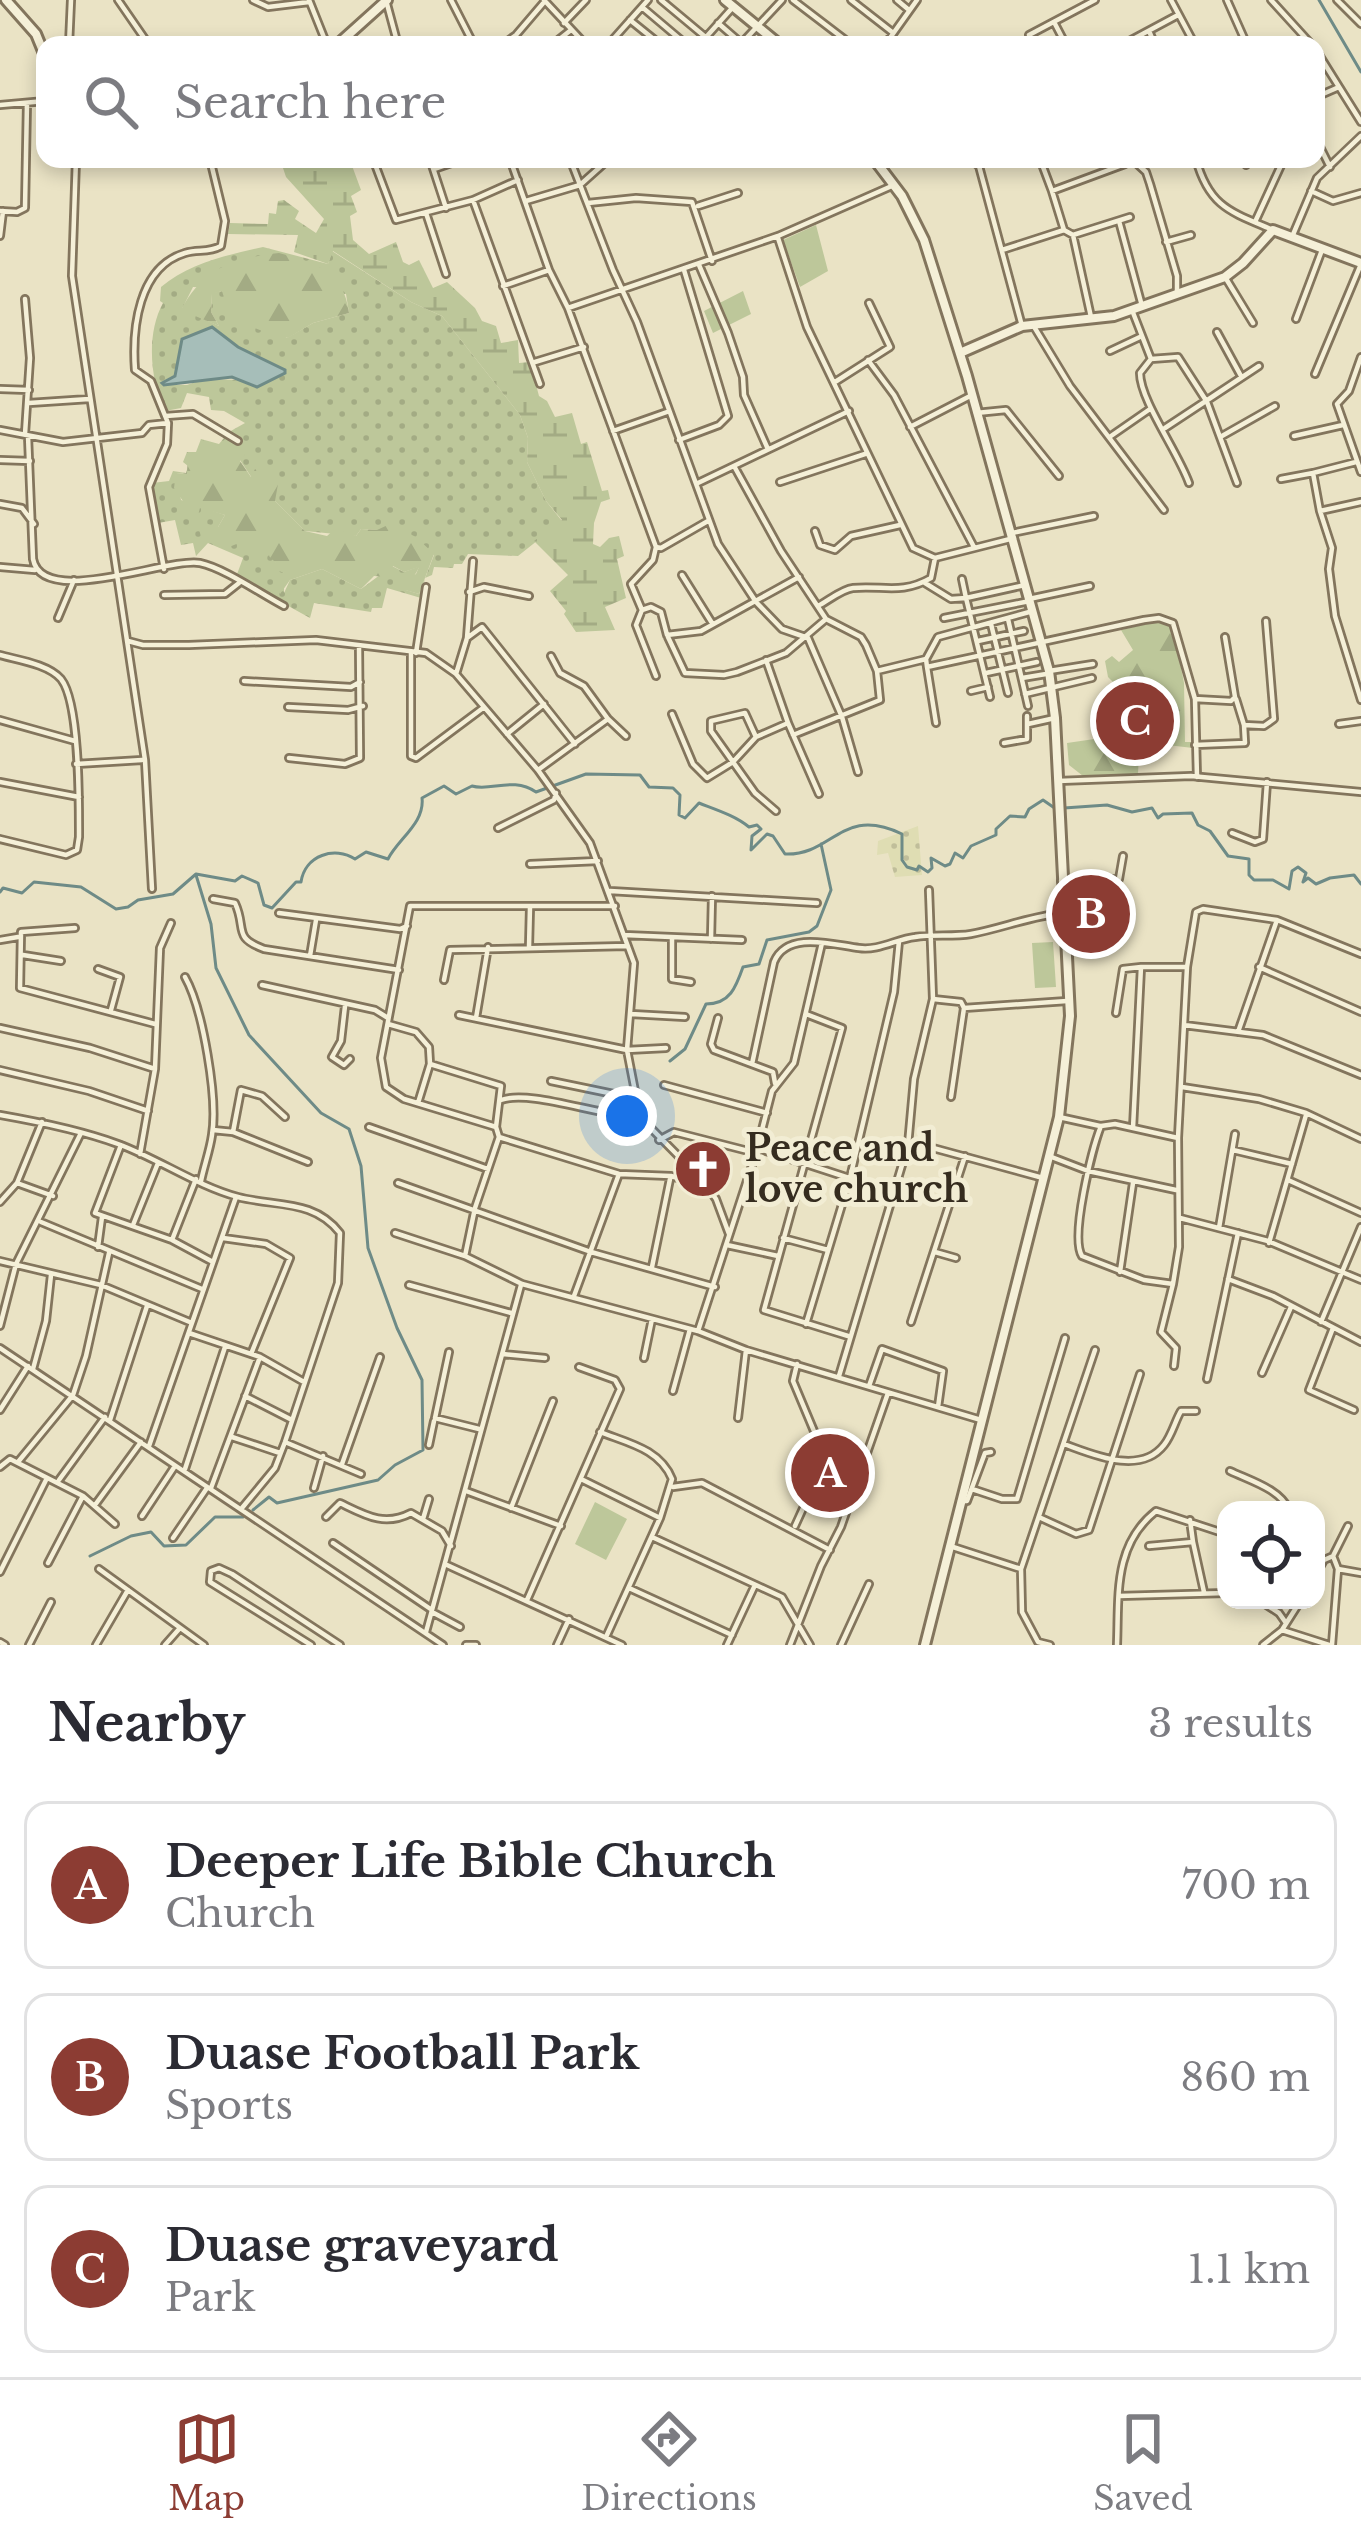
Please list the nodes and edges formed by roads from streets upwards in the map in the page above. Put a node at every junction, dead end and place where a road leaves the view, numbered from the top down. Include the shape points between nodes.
1 (5, 0) edge
2 (71, 0) edge
3 (118, 0) edge
4 (253, 0) edge
5 (386, 0) edge
6 (451, 0) edge
7 (586, 0) edge
8 (649, 0) edge
9 (661, 0) edge
10 (782, 0) edge
11 (794, 0) edge
12 (851, 0) edge
13 (897, 0) edge
14 (916, 0) edge
15 (1095, 0) edge
16 (1171, 0) edge
17 (1227, 0) edge
18 (1271, 0) edge
19 (309, 1) edge
20 (545, 1) edge
21 (1340, 1) edge
22 (729, 4) edge
23 (642, 7) junction
24 (909, 10) junction
25 (1178, 15) junction
26 (631, 20) junction
27 (564, 22) junction
28 (1054, 22) junction
29 (718, 23) junction
30 (1361, 24) edge
31 (757, 26) junction
32 (571, 30) junction
33 (1149, 31) junction
34 (892, 32) junction
35 (1029, 35) dead end
36 (37, 36) edge
37 (69, 36) edge
38 (143, 36) edge
39 (323, 36) edge
40 (347, 36) edge
41 (396, 36) edge
42 (469, 36) edge
43 (515, 36) edge
44 (563, 36) edge
45 (577, 36) edge
46 (616, 36) edge
47 (650, 36) edge
48 (676, 36) edge
49 (705, 36) edge
50 (707, 36) edge
51 (732, 36) edge
52 (748, 36) edge
53 (769, 36) edge
54 (840, 36) edge
55 (890, 36) edge
56 (1061, 36) edge
57 (1139, 36) edge
58 (1151, 36) edge
59 (1190, 36) edge
60 (1243, 36) edge
61 (1304, 36) edge
62 (1325, 65) edge
63 (1339, 87) junction
64 (1325, 93) edge
65 (36, 102) edge
66 (27, 103) junction
67 (0, 105) edge
68 (1361, 122) edge
69 (1361, 136) edge
70 (1325, 157) edge
71 (1330, 167) junction
72 (76, 168) edge
73 (212, 168) edge
74 (374, 168) edge
75 (437, 168) edge
76 (513, 168) edge
77 (574, 168) edge
78 (599, 168) edge
79 (881, 168) edge
80 (980, 168) edge
81 (1043, 168) edge
82 (1109, 168) edge
83 (1141, 168) edge
84 (1198, 168) edge
85 (1280, 168) edge
86 (434, 169) joint
87 (518, 180) junction
88 (580, 184) junction
89 (894, 184) junction
90 (1052, 191) junction
91 (1311, 191) junction
92 (738, 193) dead end
93 (1361, 193) edge
94 (473, 200) junction
95 (526, 201) junction
96 (588, 203) junction
97 (696, 206) junction
98 (446, 208) junction
99 (2, 211) edge
100 (426, 213) junction
101 (1130, 217) dead end
102 (1118, 221) junction
103 (1255, 222) junction
104 (1064, 230) junction
105 (1274, 230) junction
106 (1072, 235) junction
107 (1191, 235) dead end
108 (0, 236) edge
109 (778, 236) junction
110 (1292, 238) junction
111 (1166, 242) junction
112 (1002, 250) junction
113 (1322, 250) junction
114 (712, 260) junction
115 (1361, 264) edge
116 (699, 265) junction
117 (549, 270) junction
118 (684, 270) junction
119 (446, 274) dead end
120 (1225, 277) junction
121 (503, 286) junction
122 (624, 291) junction
123 (1177, 294) junction
124 (25, 298) dead end
125 (869, 303) dead end
126 (568, 308) junction
127 (1137, 308) junction
128 (1091, 319) junction
129 (1296, 319) dead end
130 (1253, 323) dead end
131 (1027, 326) junction
132 (1217, 332) dead end
133 (1142, 336) junction
134 (584, 347) junction
135 (1110, 351) dead end
136 (960, 353) junction
137 (1361, 357) edge
138 (1151, 358) junction
139 (868, 360) junction
140 (535, 362) junction
141 (1258, 366) dead end
142 (1315, 374) dead end
143 (1241, 376) junction
144 (836, 382) junction
145 (540, 384) dead end
146 (0, 389) edge
147 (1361, 389) edge
148 (29, 391) junction
149 (1348, 391) junction
150 (972, 395) junction
151 (91, 398) junction
152 (1207, 401) junction
153 (29, 403) junction
154 (1275, 406) dead end
155 (1152, 408) junction
156 (849, 411) junction
157 (667, 412) junction
158 (976, 413) junction
159 (167, 420) junction
160 (1343, 425) junction
161 (910, 427) junction
162 (1165, 428) junction
163 (0, 430) edge
164 (613, 431) junction
165 (26, 435) junction
166 (1111, 436) junction
167 (1222, 436) junction
168 (1294, 436) dead end
169 (97, 438) junction
170 (679, 440) junction
171 (238, 441) dead end
172 (766, 447) junction
173 (865, 454) junction
174 (0, 460) edge
175 (30, 461) junction
176 (1356, 462) junction
177 (734, 466) junction
178 (1313, 472) junction
179 (1361, 472) edge
180 (1059, 476) dead end
181 (1281, 479) dead end
182 (780, 482) dead end
183 (698, 483) junction
184 (1190, 483) dead end
185 (1237, 483) dead end
186 (32, 501) junction
187 (1361, 502) edge
188 (0, 504) edge
189 (22, 508) junction
190 (1164, 510) dead end
191 (1320, 511) junction
192 (1094, 516) dead end
193 (708, 521) junction
194 (34, 524) junction
195 (900, 525) junction
196 (815, 531) dead end
197 (1013, 535) junction
198 (974, 547) junction
199 (657, 549) junction
200 (935, 558) junction
201 (473, 561) dead end
202 (0, 567) edge
203 (164, 569) junction
204 (35, 570) junction
205 (682, 575) dead end
206 (114, 576) junction
207 (799, 577) junction
208 (962, 578) dead end
209 (74, 580) junction
210 (239, 583) junction
211 (925, 583) junction
212 (1025, 585) junction
213 (1090, 586) dead end
214 (426, 587) dead end
215 (470, 592) junction
216 (164, 595) dead end
217 (529, 596) dead end
218 (966, 598) junction
219 (756, 602) junction
220 (1031, 604) junction
221 (284, 606) dead end
222 (818, 606) junction
223 (642, 610) junction
224 (970, 613) junction
225 (58, 618) dead end
226 (944, 618) dead end
227 (826, 619) junction
228 (1007, 619) junction
229 (1266, 621) dead end
230 (712, 623) junction
231 (991, 623) junction
232 (975, 627) junction
233 (1024, 631) dead end
234 (1011, 633) junction
235 (667, 635) junction
236 (1225, 637) dead end
237 (467, 638) junction
238 (808, 638) junction
239 (994, 638) junction
240 (128, 641) junction
241 (978, 641) junction
242 (1043, 644) junction
243 (359, 646) junction
244 (1015, 649) junction
245 (414, 652) junction
246 (998, 652) junction
247 (0, 655) edge
248 (551, 656) dead end
249 (982, 656) junction
250 (766, 660) junction
251 (1037, 662) dead end
252 (926, 663) junction
253 (1093, 664) dead end
254 (1019, 666) junction
255 (1002, 670) junction
256 (877, 671) junction
257 (986, 673) junction
258 (1049, 673) junction
259 (456, 674) junction
260 (656, 676) dead end
261 (1022, 678) junction
262 (1092, 678) dead end
263 (244, 681) dead end
264 (360, 682) junction
265 (988, 687) junction
266 (1052, 687) junction
267 (971, 691) dead end
268 (1008, 693) dead end
269 (1025, 694) junction
270 (991, 697) dead end
271 (1235, 697) junction
272 (1195, 699) junction
273 (1361, 700) edge
274 (544, 704) junction
275 (362, 706) junction
276 (1028, 706) dead end
277 (288, 707) dead end
278 (483, 708) junction
279 (672, 714) dead end
280 (608, 718) junction
281 (842, 718) junction
282 (1055, 718) junction
283 (0, 720) edge
284 (1361, 721) edge
285 (788, 723) junction
286 (936, 723) dead end
287 (1339, 724) dead end
288 (1244, 725) junction
289 (507, 734) junction
290 (793, 735) junction
291 (626, 736) dead end
292 (756, 737) junction
293 (75, 741) junction
294 (1004, 743) dead end
295 (575, 745) junction
296 (1196, 745) junction
297 (289, 758) dead end
298 (145, 760) junction
299 (735, 760) junction
300 (76, 764) junction
301 (538, 770) junction
302 (859, 772) dead end
303 (1197, 777) junction
304 (0, 782) edge
305 (1058, 782) junction
306 (1267, 782) junction
307 (78, 783) junction
308 (66, 792) junction
309 (1361, 792) edge
310 (556, 793) junction
311 (819, 794) dead end
312 (79, 797) junction
313 (776, 811) dead end
314 (498, 828) dead end
315 (1232, 833) dead end
316 (0, 839) edge
317 (1123, 856) dead end
318 (598, 861) junction
319 (530, 864) dead end
320 (1061, 881) junction
321 (152, 889) dead end
322 (929, 890) dead end
323 (610, 891) junction
324 (712, 896) junction
325 (213, 899) dead end
326 (818, 902) dead end
327 (615, 906) junction
328 (530, 907) junction
329 (279, 913) dead end
330 (1064, 913) junction
331 (316, 918) junction
332 (1277, 920) junction
333 (171, 923) dead end
334 (75, 928) dead end
335 (404, 930) junction
336 (624, 935) junction
337 (20, 937) junction
338 (933, 937) junction
339 (673, 939) junction
340 (0, 940) edge
341 (742, 940) dead end
342 (711, 941) junction
343 (899, 941) junction
344 (822, 943) junction
345 (627, 946) junction
346 (488, 947) junction
347 (529, 947) junction
348 (1361, 954) edge
349 (23, 955) junction
350 (310, 956) junction
351 (61, 961) dead end
352 (1141, 967) junction
353 (1187, 967) junction
354 (1259, 967) junction
355 (98, 969) dead end
356 (399, 970) junction
357 (185, 977) dead end
358 (444, 980) dead end
359 (691, 982) dead end
360 (262, 985) dead end
361 (932, 999) junction
362 (1069, 1000) junction
363 (346, 1004) junction
364 (964, 1008) junction
365 (111, 1010) junction
366 (1361, 1012) edge
367 (1116, 1013) dead end
368 (631, 1014) junction
369 (806, 1014) junction
370 (459, 1015) dead end
371 (685, 1017) dead end
372 (476, 1018) junction
373 (718, 1018) dead end
374 (388, 1021) junction
375 (155, 1024) junction
376 (1184, 1025) junction
377 (0, 1028) edge
378 (1238, 1032) junction
379 (666, 1048) dead end
380 (627, 1050) junction
381 (350, 1059) dead end
382 (430, 1064) junction
383 (752, 1064) junction
384 (155, 1069) junction
385 (0, 1070) edge
386 (1361, 1075) edge
387 (551, 1081) dead end
388 (776, 1083) junction
389 (664, 1084) dead end
390 (1182, 1087) junction
391 (951, 1097) dead end
392 (635, 1098) junction
393 (501, 1100) junction
394 (418, 1102) junction
395 (148, 1111) junction
396 (767, 1113) junction
397 (1306, 1113) junction
398 (0, 1117) edge
399 (640, 1117) junction
400 (1059, 1117) junction
401 (285, 1118) dead end
402 (42, 1122) junction
403 (1101, 1126) junction
404 (369, 1127) dead end
405 (496, 1127) junction
406 (1132, 1128) junction
407 (213, 1130) junction
408 (233, 1132) junction
409 (81, 1133) junction
410 (1235, 1134) dead end
411 (499, 1137) junction
412 (1178, 1138) junction
413 (1361, 1139) edge
414 (659, 1140) junction
415 (121, 1145) junction
416 (908, 1145) junction
417 (757, 1150) junction
418 (1233, 1150) junction
419 (140, 1154) junction
420 (965, 1156) junction
421 (1049, 1156) junction
422 (158, 1162) junction
423 (308, 1162) dead end
424 (1292, 1164) junction
425 (807, 1165) junction
426 (488, 1169) junction
427 (1088, 1171) junction
428 (619, 1174) junction
429 (671, 1176) junction
430 (850, 1178) junction
431 (1042, 1178) junction
432 (198, 1180) junction
433 (1133, 1180) junction
434 (1288, 1180) junction
435 (17, 1183) junction
436 (398, 1183) dead end
437 (708, 1187) junction
438 (1179, 1190) junction
439 (53, 1196) junction
440 (236, 1196) junction
441 (0, 1202) edge
442 (475, 1208) junction
443 (1361, 1213) edge
444 (103, 1216) junction
445 (1180, 1218) junction
446 (40, 1222) junction
447 (133, 1225) junction
448 (1361, 1227) edge
449 (1219, 1228) junction
450 (395, 1233) dead end
451 (1238, 1233) junction
452 (728, 1234) junction
453 (224, 1238) junction
454 (783, 1238) junction
455 (172, 1240) junction
456 (1269, 1243) junction
457 (727, 1244) junction
458 (98, 1247) junction
459 (828, 1250) junction
460 (591, 1252) junction
461 (935, 1252) junction
462 (109, 1253) junction
463 (465, 1256) junction
464 (778, 1256) junction
465 (956, 1258) dead end
466 (0, 1261) edge
467 (213, 1262) junction
468 (16, 1264) junction
469 (652, 1267) junction
470 (51, 1272) junction
471 (1120, 1272) junction
472 (1342, 1272) junction
473 (1228, 1279) junction
474 (1361, 1280) edge
475 (522, 1284) junction
476 (1173, 1284) junction
477 (101, 1285) junction
478 (409, 1285) dead end
479 (715, 1287) junction
480 (202, 1289) junction
481 (574, 1296) junction
482 (147, 1304) junction
483 (1292, 1307) junction
484 (511, 1313) junction
485 (652, 1319) junction
486 (911, 1322) dead end
487 (1321, 1322) junction
488 (192, 1323) junction
489 (806, 1324) junction
490 (0, 1326) edge
491 (1333, 1328) junction
492 (694, 1330) junction
493 (189, 1333) junction
494 (850, 1337) junction
495 (1065, 1338) dead end
496 (1361, 1342) edge
497 (225, 1347) junction
498 (0, 1348) edge
499 (746, 1350) junction
500 (1095, 1350) dead end
501 (449, 1352) dead end
502 (251, 1354) junction
503 (503, 1354) junction
504 (380, 1357) dead end
505 (260, 1358) junction
506 (545, 1358) dead end
507 (644, 1358) dead end
508 (797, 1364) junction
509 (1174, 1366) dead end
510 (579, 1367) dead end
511 (31, 1368) junction
512 (1262, 1373) dead end
513 (1140, 1374) dead end
514 (839, 1376) junction
515 (1207, 1379) dead end
516 (305, 1383) junction
517 (869, 1386) junction
518 (673, 1390) dead end
519 (888, 1393) junction
520 (73, 1395) junction
521 (245, 1396) junction
522 (553, 1401) dead end
523 (938, 1407) junction
524 (0, 1410) edge
525 (1354, 1410) dead end
526 (1196, 1411) dead end
527 (435, 1418) junction
528 (738, 1418) dead end
529 (107, 1419) junction
530 (292, 1420) junction
531 (981, 1420) junction
532 (481, 1430) junction
533 (600, 1432) junction
534 (232, 1437) junction
535 (142, 1442) junction
536 (285, 1442) junction
537 (1064, 1444) junction
538 (430, 1445) dead end
539 (149, 1446) junction
540 (991, 1452) dead end
541 (280, 1453) junction
542 (323, 1456) junction
543 (19, 1462) junction
544 (1112, 1462) junction
545 (176, 1464) junction
546 (343, 1464) junction
547 (0, 1466) edge
548 (972, 1467) junction
549 (185, 1469) junction
550 (1230, 1471) dead end
551 (361, 1474) dead end
552 (47, 1478) junction
553 (581, 1479) junction
554 (58, 1481) junction
555 (210, 1487) junction
556 (670, 1487) junction
557 (314, 1488) dead end
558 (972, 1489) junction
559 (466, 1491) junction
560 (83, 1496) junction
561 (429, 1499) dead end
562 (960, 1501) junction
563 (1285, 1501) edge
564 (850, 1502) junction
565 (805, 1504) dead end
566 (95, 1505) junction
567 (242, 1508) junction
568 (512, 1508) junction
569 (142, 1516) dead end
570 (326, 1517) dead end
571 (1040, 1517) junction
572 (660, 1518) junction
573 (423, 1519) junction
574 (1190, 1520) junction
575 (115, 1524) dead end
576 (561, 1526) junction
577 (1348, 1526) dead end
578 (794, 1528) junction
579 (1217, 1530) edge
580 (173, 1538) dead end
581 (652, 1538) junction
582 (1193, 1542) junction
583 (333, 1543) dead end
584 (452, 1546) junction
585 (950, 1546) junction
586 (1149, 1546) dead end
587 (830, 1550) junction
588 (1333, 1556) junction
589 (1325, 1561) edge
590 (48, 1563) dead end
591 (447, 1564) junction
592 (99, 1569) dead end
593 (1338, 1569) junction
594 (1021, 1570) junction
595 (0, 1572) edge
596 (1361, 1573) edge
597 (756, 1584) junction
598 (869, 1584) dead end
599 (628, 1588) junction
600 (128, 1590) junction
601 (1204, 1592) junction
602 (1217, 1593) edge
603 (1119, 1596) junction
604 (527, 1600) junction
605 (51, 1603) dead end
606 (1274, 1609) edge
607 (1295, 1609) edge
608 (432, 1611) junction
609 (569, 1618) junction
610 (1284, 1627) junction
611 (180, 1628) junction
612 (460, 1628) dead end
613 (800, 1628) junction
614 (426, 1632) junction
615 (732, 1635) junction
616 (606, 1637) junction
617 (98, 1642) edge
618 (29, 1645) edge
619 (107, 1645) edge
620 (165, 1645) edge
621 (204, 1645) edge
622 (311, 1645) edge
623 (340, 1645) edge
624 (443, 1645) edge
625 (466, 1645) edge
626 (476, 1645) edge
627 (557, 1645) edge
628 (622, 1645) edge
629 (727, 1645) edge
630 (790, 1645) edge
631 (810, 1645) edge
632 (842, 1645) edge
633 (925, 1645) edge
634 (1050, 1645) edge
635 (1117, 1645) edge
636 (1263, 1645) edge
637 (1330, 1645) edge

1 - 36 street
2 - 37 street
3 - 38 street
4 - 19 street via 268,7
5 - 40 street
5 - 41 street
6 - 42 street
7 - 27 street
8 - 23 street
9 - 49 street
10 - 31 street
11 - 54 street
12 - 34 street
13 - 24 street
14 - 24 street
15 - 28 street
16 - 25 street
17 - 60 street
18 - 61 street
19 - 39 street
20 - 27 street
20 - 43 street
21 - 30 street
22 - 29 street
22 - 31 street
23 - 26 street
23 - 48 street
24 - 34 street
25 - 33 street
25 - 59 street
26 - 46 street
26 - 47 street
27 - 32 street
28 - 35 street
28 - 56 street
29 - 50 street
29 - 51 street
31 - 52 street
31 - 53 street
32 - 44 street
32 - 45 street
33 - 57 street
33 - 58 street
34 - 55 street
62 - 63 street
63 - 64 street
63 - 68 street
65 - 66 street
66 - 67 street
66 - 99 street via 25,208
69 - 71 street
70 - 71 street
71 - 91 street
72 - 151 street via 72,275
73 - 159 street via 225,220 221,246 184,254 155,272 136,329 135,370 151,381
74 - 100 street via 395,219
75 - 86 street
76 - 87 street
77 - 88 street
78 - 88 street
79 - 89 street
80 - 112 street
81 - 90 street
82 - 90 street
83 - 111 street
84 - 103 street via 1215,201
85 - 103 street
86 - 98 street
87 - 94 street
87 - 95 street
88 - 95 street
88 - 96 street
89 - 109 street
89 - 136 street via 924,240
90 - 104 street
91 - 93 street via 1333,201
91 - 110 street
92 - 97 street
94 - 98 street
94 - 121 street
95 - 117 street
96 - 97 street via 636,198
96 - 122 street
97 - 114 street
98 - 100 street
99 - 108 street
100 - 119 street
101 - 102 street
102 - 106 street
102 - 127 street
103 - 105 street
104 - 106 street
104 - 112 street
105 - 110 street
105 - 120 street
106 - 128 street
107 - 111 street
109 - 114 street
109 - 144 street via 807,327
110 - 113 street
111 - 123 street
112 - 131 street
113 - 115 street
113 - 129 street
114 - 116 street
115 - 142 street
116 - 118 street
116 - 172 street
117 - 121 street
117 - 126 street
118 - 122 street
118 - 170 street via 728,419
120 - 123 street
120 - 130 street
121 - 140 street
122 - 126 street
122 - 157 street
123 - 127 street
124 - 148 street
125 - 139 street via 890,347
126 - 134 street
127 - 128 street
127 - 133 street
128 - 131 street
131 - 136 street
131 - 166 street
132 - 143 street
133 - 135 street
133 - 138 street
134 - 140 street
134 - 164 street
136 - 150 street
137 - 149 street
138 - 152 street via 1178,357
138 - 155 street via 1139,380
139 - 144 street
139 - 161 street
140 - 145 street
141 - 143 street
143 - 152 street
144 - 156 street
146 - 148 street
147 - 149 street
148 - 153 street
149 - 160 street via 1336,404
150 - 158 street
150 - 161 street
151 - 153 street
151 - 169 street
152 - 162 street
152 - 167 street
153 - 165 street
154 - 167 street
155 - 162 street
155 - 166 street
156 - 172 street
156 - 173 street
157 - 164 street
157 - 170 street
158 - 180 street via 1006,410
158 - 197 street
159 - 169 street via 144,433
159 - 171 street via 193,414
159 - 203 street via 167,444 149,487
160 - 168 street
160 - 176 street
161 - 198 street
162 - 184 street
163 - 165 street
164 - 199 street
165 - 169 street
165 - 175 street
166 - 190 street
167 - 185 street
169 - 206 street
170 - 183 street
172 - 177 street
173 - 182 street
173 - 195 street
174 - 175 street
175 - 186 street
176 - 178 street
176 - 179 street
177 - 183 street
177 - 207 street
178 - 181 street
178 - 191 street
183 - 193 street
186 - 189 street
186 - 194 street
187 - 191 street
188 - 189 street
189 - 194 street
191 - 273 street via 1332,548 1335,616
192 - 197 street
193 - 199 street
193 - 219 street
194 - 204 street
195 - 196 street via 851,536 835,550 820,545
195 - 200 street via 913,548
197 - 198 street
197 - 212 street
198 - 200 street
199 - 223 street via 631,584
200 - 211 street
201 - 215 street
202 - 204 street
203 - 206 street
203 - 210 street via 197,563
204 - 209 street
205 - 230 street
206 - 209 street
206 - 240 street
207 - 219 street
207 - 222 street
208 - 218 street
209 - 225 street
210 - 216 street via 225,594
210 - 221 street
211 - 218 street via 951,599
211 - 222 street via 890,592 853,588
212 - 218 street
212 - 220 street
213 - 220 street
214 - 245 street
215 - 217 street
215 - 237 street
218 - 224 street
219 - 230 street
219 - 238 street via 782,628
220 - 224 street
220 - 228 street
220 - 242 street
222 - 227 street
223 - 235 street via 661,612
223 - 260 street via 636,626
224 - 226 street
224 - 232 street
227 - 238 street
227 - 256 street via 860,637
228 - 231 street
228 - 234 street
229 - 288 street via 1274,719
230 - 235 street
231 - 232 street
231 - 239 street
232 - 241 street
232 - 252 street via 938,638
233 - 234 street
234 - 239 street
234 - 244 street
235 - 250 street via 687,673 724,676
236 - 271 street
237 - 259 street
237 - 274 street via 482,627
238 - 250 street
238 - 281 street
239 - 241 street
239 - 246 street
240 - 243 street
240 - 298 street
241 - 249 street
242 - 244 street
242 - 258 street
242 - 272 street via 1166,620
243 - 245 street
243 - 264 street
244 - 246 street
244 - 254 street
245 - 259 street
245 - 278 street via 411,756
246 - 249 street
246 - 255 street
247 - 293 street via 58,676
248 - 280 street
249 - 252 street
249 - 257 street
250 - 285 street
251 - 254 street
252 - 256 street
252 - 286 street
253 - 258 street
254 - 255 street
254 - 261 street
255 - 257 street
255 - 268 street
256 - 281 street via 880,700
257 - 265 street
258 - 261 street
258 - 266 street
259 - 278 street
261 - 269 street
262 - 266 street
263 - 264 street
264 - 275 street
265 - 267 street
265 - 270 street
266 - 269 street
266 - 282 street
269 - 276 street
271 - 272 street
271 - 288 street
272 - 296 street
274 - 289 street
274 - 295 street
275 - 277 street
275 - 297 street via 362,752 354,764
278 - 289 street
279 - 299 street via 703,776
280 - 291 street
280 - 295 street
281 - 290 street
281 - 302 street
282 - 294 street via 1028,720 1027,739
282 - 305 street
283 - 293 street
284 - 287 street
285 - 290 street
285 - 292 street
288 - 296 street via 1243,745
289 - 301 street
290 - 311 street
292 - 299 street
292 - 299 street via 745,713 712,719 711,731
293 - 300 street
295 - 301 street
296 - 303 street
298 - 300 street
298 - 321 street
299 - 313 street
300 - 307 street
301 - 310 street
303 - 305 street
303 - 306 street
304 - 308 street
305 - 320 street
306 - 309 street
306 - 315 street via 1263,839
307 - 308 street
307 - 312 street
308 - 312 street
310 - 314 street
310 - 318 street
312 - 316 street via 73,854
317 - 320 street via 1117,879
318 - 319 street
318 - 323 street
320 - 330 street
322 - 338 street
323 - 324 street
323 - 327 street
324 - 326 street
324 - 342 street
325 - 350 street via 236,902 247,943
327 - 328 street
327 - 336 street
328 - 335 street via 411,905
328 - 347 street
329 - 331 street
330 - 338 street
330 - 362 street
331 - 335 street
331 - 350 street
332 - 348 street
332 - 353 street via 1198,910
332 - 354 street
333 - 375 street via 160,948
334 - 337 street via 24,930
335 - 356 street
336 - 339 street
336 - 345 street
337 - 340 street
337 - 349 street
338 - 343 street
338 - 361 street
339 - 342 street
339 - 359 street via 672,979
341 - 342 street
343 - 344 street via 858,949
343 - 430 street
344 - 369 street
344 - 383 street via 776,954
345 - 347 street
345 - 368 street
346 - 347 street
346 - 358 street via 450,950
346 - 372 street
349 - 351 street
349 - 365 street via 22,989
350 - 356 street
352 - 353 street
352 - 367 street via 1124,969
352 - 406 street
353 - 376 street
354 - 366 street
354 - 378 street
355 - 365 street via 120,977
356 - 374 street
357 - 407 street via 204,1030
360 - 363 street
361 - 364 street
361 - 416 street
362 - 364 street
362 - 400 street
363 - 374 street
363 - 381 street via 332,1057 344,1065
364 - 391 street
365 - 375 street
368 - 371 street
368 - 380 street
369 - 388 street via 794,1064
369 - 425 street via 842,1028
370 - 372 street
372 - 380 street
373 - 383 street via 714,1050
374 - 382 street via 424,1039
374 - 394 street via 386,1088
375 - 384 street
376 - 378 street
376 - 390 street
377 - 384 street
378 - 386 street via 1277,1039
379 - 380 street
380 - 392 street
382 - 393 street via 499,1083
382 - 394 street
383 - 388 street via 773,1072
384 - 395 street
385 - 395 street
387 - 392 street
388 - 396 street
389 - 396 street
390 - 397 street
390 - 412 street
392 - 399 street
393 - 399 street via 520,1096
393 - 405 street
394 - 405 street
395 - 419 street
396 - 417 street
397 - 413 street
397 - 424 street
398 - 402 street
399 - 414 street
400 - 403 street
400 - 421 street
401 - 408 street via 262,1096 241,1090
402 - 409 street
402 - 435 street
403 - 406 street
403 - 427 street
404 - 426 street
405 - 411 street
406 - 412 street
407 - 408 street
407 - 432 street
408 - 423 street
409 - 415 street
409 - 439 street
410 - 418 street
411 - 426 street
411 - 428 street
412 - 438 street
414 - 417 street via 674,1132
414 - 437 street
415 - 419 street
415 - 444 street via 94,1209
416 - 420 street
416 - 494 street
417 - 425 street
417 - 452 street
418 - 424 street
418 - 449 street
419 - 422 street
420 - 431 street
420 - 461 street
421 - 427 street
421 - 431 street
422 - 432 street
422 - 447 street
424 - 434 street
425 - 430 street
425 - 454 street
426 - 442 street
427 - 433 street
427 - 471 street via 1077,1248
428 - 429 street
428 - 460 street
429 - 437 street
429 - 469 street
430 - 459 street
431 - 531 street
432 - 440 street
432 - 455 street
433 - 438 street
433 - 471 street
434 - 443 street
434 - 456 street
435 - 439 street
435 - 441 street
436 - 442 street
437 - 452 street
438 - 445 street
439 - 446 street
440 - 453 street
440 - 516 street via 300,1206 329,1218 340,1233 338,1283
442 - 460 street
442 - 463 street
444 - 447 street
444 - 458 street
445 - 449 street
445 - 476 street
446 - 458 street
446 - 468 street
447 - 455 street
448 - 472 street
449 - 451 street
450 - 463 street
451 - 456 street
451 - 473 street
452 - 457 street
453 - 467 street
453 - 502 street via 266,1244 290,1258
454 - 459 street
454 - 464 street
455 - 467 street
456 - 472 street
457 - 464 street
457 - 479 street
458 - 462 street
459 - 489 street
460 - 469 street
460 - 481 street
461 - 465 street
461 - 486 street
462 - 477 street
462 - 480 street
463 - 475 street
464 - 489 street via 764,1310
466 - 468 street
467 - 480 street
468 - 470 street
468 - 490 street
469 - 479 street
470 - 477 street
470 - 511 street
471 - 476 street
472 - 474 street
472 - 487 street
473 - 483 street
473 - 515 street
475 - 481 street
475 - 484 street
476 - 509 street via 1161,1332 1176,1348
477 - 482 street
477 - 520 street
478 - 484 street
479 - 492 street
480 - 488 street
481 - 485 street
482 - 488 street
482 - 529 street
483 - 487 street
483 - 512 street
484 - 503 street
485 - 492 street
485 - 507 street
487 - 491 street
488 - 493 street
489 - 494 street
491 - 496 street
491 - 525 street via 1309,1390
492 - 499 street
492 - 518 street
493 - 497 street
493 - 539 street
494 - 514 street
495 - 558 street via 1017,1499
497 - 502 street
497 - 549 street
498 - 511 street
499 - 508 street
499 - 528 street
500 - 537 street
501 - 527 street
502 - 505 street
503 - 506 street
503 - 532 street
504 - 546 street
505 - 516 street
505 - 521 street
508 - 514 street
508 - 564 street via 793,1381 824,1455 819,1481
510 - 533 street via 619,1384
511 - 520 street
511 - 524 street
513 - 544 street
514 - 517 street
516 - 530 street
517 - 519 street
517 - 523 street via 882,1349 943,1371
519 - 523 street
519 - 564 street
520 - 529 street
520 - 543 street
521 - 530 street
521 - 534 street
522 - 568 street
523 - 531 street
526 - 544 street via 1181,1411 1157,1452
527 - 532 street
527 - 538 street
529 - 535 street
529 - 554 street
530 - 536 street
531 - 548 street
532 - 559 street
533 - 553 street
533 - 556 street via 649,1450 671,1474
534 - 541 street
534 - 555 street
535 - 539 street
535 - 566 street
536 - 541 street
536 - 542 street
537 - 544 street
537 - 571 street
539 - 545 street
540 - 548 street
541 - 567 street
542 - 546 street
542 - 557 street
543 - 547 street
543 - 552 street
544 - 571 street via 1084,1534
545 - 549 street
545 - 569 street
546 - 551 street
548 - 558 street
548 - 562 street
549 - 555 street
550 - 563 street
552 - 554 street
552 - 595 street
553 - 572 street
553 - 576 street
554 - 560 street
555 - 567 street
555 - 580 street
556 - 572 street
556 - 578 street via 702,1483
558 - 562 street
559 - 568 street
559 - 584 street
560 - 566 street
560 - 590 street
561 - 573 street
562 - 585 street
564 - 587 street
565 - 578 street
566 - 575 street
567 - 614 street
568 - 576 street
570 - 573 street via 340,1503 378,1520
571 - 594 street
572 - 581 street
573 - 584 street
574 - 579 street
574 - 582 street
574 - 603 street via 1156,1510 1137,1528 1119,1571
576 - 604 street
577 - 588 street
578 - 587 street
581 - 597 street
581 - 599 street
582 - 586 street
582 - 601 street
583 - 608 street
584 - 591 street
585 - 594 street
585 - 633 street
587 - 613 street
588 - 589 street
588 - 593 street
591 - 604 street
591 - 608 street
592 - 600 street
593 - 596 street
593 - 637 street
594 - 634 street via 1022,1612 1038,1642
597 - 613 street via 787,1600
597 - 615 street
598 - 632 street
599 - 615 street
599 - 616 street
600 - 611 street
600 - 617 street
601 - 602 street
601 - 603 street
603 - 635 street
604 - 609 street
605 - 618 street
606 - 610 street
607 - 610 street
608 - 612 street
608 - 614 street
609 - 616 street
609 - 627 street
610 - 636 street
610 - 637 street
611 - 620 street
611 - 621 street
613 - 630 street
613 - 631 street
614 - 624 street
615 - 629 street
616 - 628 street
617 - 619 street
622 - 623 street via 208,1574 219,1568
625 - 626 street

